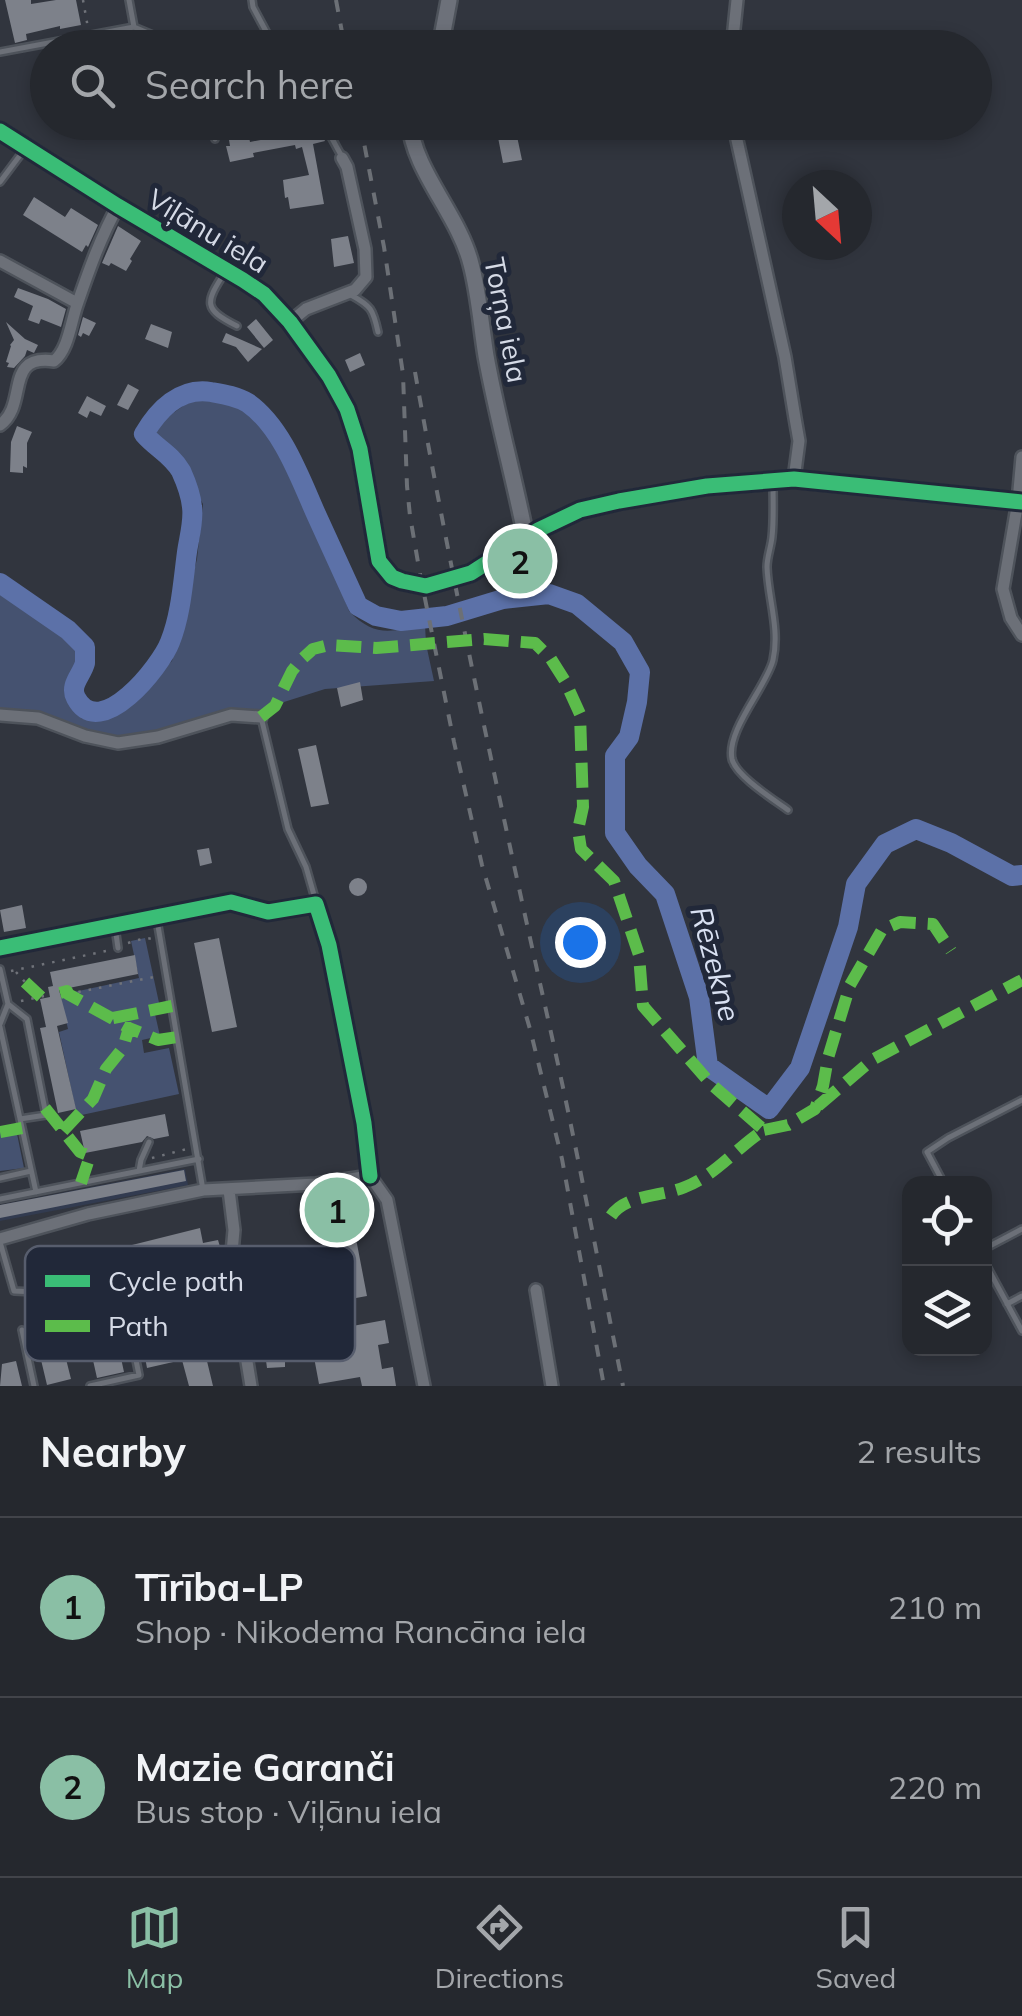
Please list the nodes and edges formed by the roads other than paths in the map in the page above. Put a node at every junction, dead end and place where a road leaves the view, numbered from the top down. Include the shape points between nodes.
1 (129, 0) edge
2 (252, 0) edge
3 (448, 0) edge
4 (737, 0) edge
5 (134, 27) junction
6 (118, 30) edge
7 (141, 30) edge
8 (266, 30) edge
9 (443, 30) edge
10 (734, 30) edge
11 (30, 46) edge
12 (0, 52) edge
13 (0, 130) edge
14 (332, 140) edge
15 (413, 140) edge
16 (737, 140) edge
17 (26, 148) junction
18 (342, 158) joint
19 (0, 182) edge
20 (118, 206) junction
21 (0, 261) edge
22 (227, 270) junction
23 (348, 293) junction
24 (77, 303) junction
25 (290, 322) junction
26 (237, 326) dead end
27 (378, 332) dead end
28 (1, 425) edge
29 (1022, 458) edge
30 (794, 478) junction
31 (773, 479) junction
32 (1020, 502) edge
33 (526, 538) junction
34 (1022, 636) edge
35 (0, 715) edge
36 (261, 718) joint
37 (788, 810) dead end
38 (316, 904) junction
39 (156, 917) junction
40 (114, 924) junction
41 (0, 948) edge
42 (118, 948) road end
43 (0, 971) edge
44 (8, 1004) junction
45 (0, 1026) edge
46 (1022, 1100) edge
47 (20, 1119) junction
48 (149, 1142) dead end
49 (198, 1159) junction
50 (31, 1171) junction
51 (138, 1171) junction
52 (370, 1176) junction
53 (940, 1176) edge
54 (0, 1178) edge
55 (203, 1190) junction
56 (229, 1190) junction
57 (36, 1192) junction
58 (0, 1199) edge
59 (1022, 1229) edge
60 (0, 1241) edge
61 (992, 1244) edge
62 (233, 1246) edge
63 (987, 1266) edge
64 (536, 1290) dead end
65 (25, 1292) edge
66 (1022, 1296) edge
67 (1007, 1304) junction
68 (22, 1330) dead end
69 (1022, 1331) edge
70 (25, 1344) edge
71 (29, 1361) edge
72 (137, 1361) edge
73 (247, 1361) edge
74 (34, 1386) edge
75 (90, 1386) edge
76 (251, 1386) edge
77 (424, 1386) edge
78 (552, 1386) edge

1 - 5 lane
2 - 8 lane
3 - 9 main road
4 - 10 street
5 - 6 lane
5 - 7 lane
11 - 12 lane
13 - 17 main road, Viļānu iela
14 - 18 lane
15 - 33 main road, Torņa iela via 472,265
16 - 30 street via 799,441
17 - 19 lane
17 - 20 main road, Viļānu iela
18 - 23 street via 367,264 362,284
20 - 22 main road, Viļānu iela
20 - 24 street
21 - 24 street
22 - 25 main road, Viļānu iela via 264,294
22 - 26 lane via 211,307
23 - 25 street
23 - 27 lane via 372,309
24 - 28 street via 59,358 25,367
25 - 33 main road, Viļānu iela via 347,410 376,551 392,578 426,586 471,572
29 - 32 street
30 - 31 main road, Viļānu iela
30 - 32 main road, Viļānu iela
31 - 33 main road, Viļānu iela via 595,505
31 - 37 lane via 766,564 774,658 747,706 731,756 737,771
32 - 34 street via 1003,589
35 - 36 street via 38,718 118,743 231,715
36 - 38 lane via 288,828
38 - 39 street via 268,912 231,902
38 - 52 street
39 - 40 street
39 - 49 lane
40 - 41 street
40 - 42 lane
43 - 44 lane
44 - 45 lane
44 - 47 lane via 27,1018 46,1115
45 - 47 lane
46 - 53 lane via 927,1152
47 - 50 lane
48 - 51 lane
49 - 51 lane
49 - 55 lane
50 - 54 lane
50 - 57 lane
51 - 57 lane
52 - 56 street
52 - 77 street via 387,1200
55 - 56 street
55 - 60 street
56 - 62 street
57 - 58 lane
59 - 61 lane
60 - 65 lane via 14,1291
63 - 67 lane
64 - 78 street
66 - 67 lane
67 - 69 lane
68 - 70 lane
71 - 74 lane
72 - 75 lane via 140,1375
73 - 76 street

